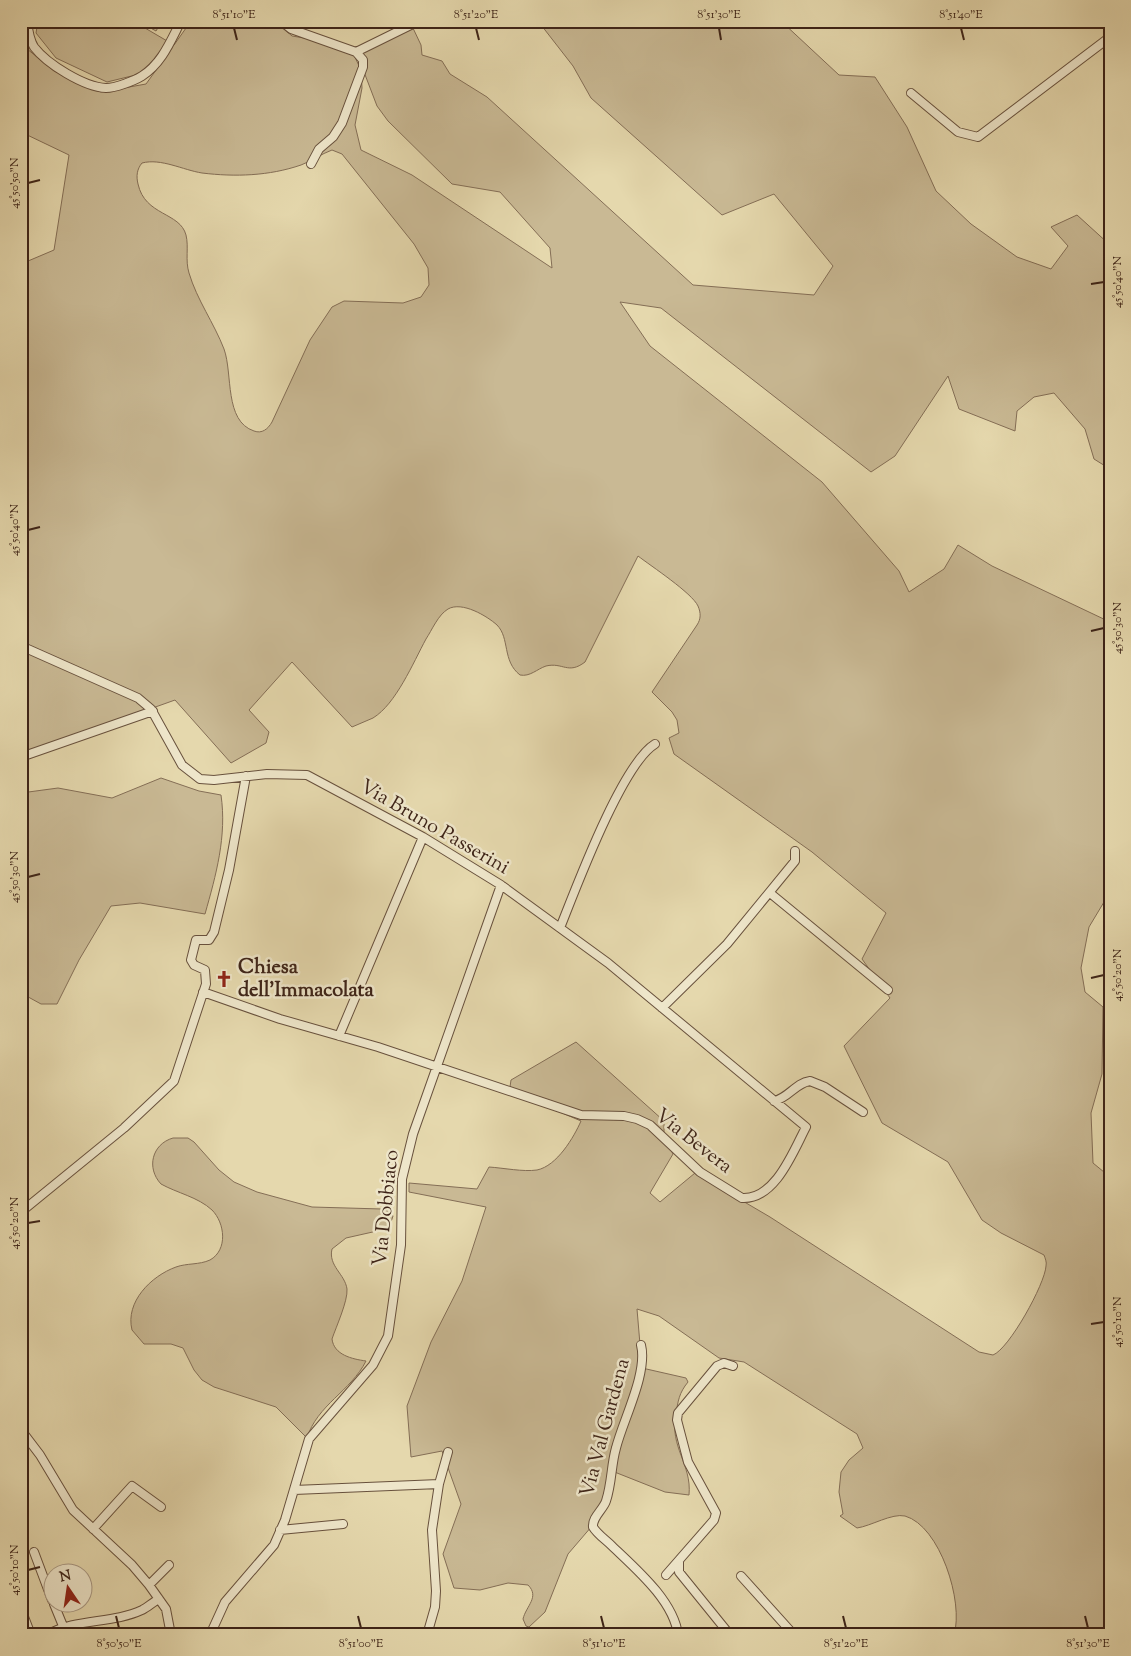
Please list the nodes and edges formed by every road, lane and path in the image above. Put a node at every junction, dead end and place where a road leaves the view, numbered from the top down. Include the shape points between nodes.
1 (28, 21) edge
2 (181, 21) edge
3 (281, 21) edge
4 (419, 21) edge
5 (1110, 37) edge
6 (356, 52) junction
7 (911, 93) dead end
8 (311, 164) dead end
9 (21, 646) edge
10 (153, 711) junction
11 (655, 744) dead end
12 (21, 757) edge
13 (246, 776) junction
14 (423, 837) junction
15 (795, 851) dead end
16 (501, 885) junction
17 (770, 893) junction
18 (560, 928) junction
19 (888, 990) dead end
20 (203, 992) junction
21 (662, 1008) junction
22 (339, 1036) junction
23 (438, 1067) junction
24 (774, 1101) junction
25 (863, 1112) dead end
26 (806, 1127) joint
27 (21, 1212) edge
28 (641, 1345) dead end
29 (732, 1366) dead end
30 (21, 1430) edge
31 (25, 1441) edge
32 (448, 1452) dead end
33 (439, 1484) junction
34 (294, 1490) junction
35 (161, 1507) dead end
36 (343, 1524) dead end
37 (93, 1529) junction
38 (280, 1530) junction
39 (34, 1552) dead end
40 (680, 1560) junction
41 (168, 1565) dead end
42 (42, 1573) edge
43 (666, 1575) dead end
44 (741, 1576) dead end
45 (149, 1585) junction
46 (159, 1599) junction
47 (21, 1609) edge
48 (58, 1614) edge
49 (73, 1625) junction
50 (62, 1626) junction
51 (30, 1635) edge
52 (47, 1635) edge
53 (76, 1635) edge
54 (171, 1635) edge
55 (210, 1635) edge
56 (427, 1635) edge
57 (678, 1635) edge
58 (730, 1635) edge
59 (794, 1635) edge

1 - 2 street via 29,36 34,46 54,66 87,83 106,88 140,77 160,62
3 - 6 street via 291,29
4 - 6 street
5 - 7 street via 978,137 958,132
6 - 8 street via 363,60 363,67 342,123 333,138 319,149
9 - 10 street, Via Bruno Passerini via 138,698
10 - 12 street
10 - 13 street, Via Bruno Passerini via 175,755 192,774 200,779 214,780
11 - 18 street via 640,755 614,804
13 - 14 street, Via Bruno Passerini via 284,773 307,776
13 - 20 street via 214,932 209,940 196,940 191,960 205,970
14 - 16 street, Via Bruno Passerini
14 - 22 street
15 - 17 street via 795,861
16 - 18 street, Via Bruno Passerini
16 - 23 street, Via Dobbiaco
17 - 19 street
17 - 21 street via 728,944
18 - 21 street, Via Bruno Passerini
20 - 22 street
20 - 27 street via 174,1081 124,1128
21 - 24 street, Via Bruno Passerini
22 - 23 street
23 - 26 street, Via Bevera via 581,1115 637,1119 650,1125 700,1172 742,1198 758,1195 770,1187
23 - 34 street, Via Dobbiaco via 413,1134 402,1180 401,1245 388,1336 373,1365 309,1439
24 - 25 street via 783,1099 799,1084 810,1081
24 - 26 street, Via Bruno Passerini
28 - 57 street, Via Val Gardena via 643,1353 635,1393 616,1446 606,1502 593,1522 593,1528 634,1566 671,1609
29 - 40 street via 717,1366 678,1413 688,1462 716,1513 714,1520
30 - 31 street
31 - 37 street via 73,1510
32 - 33 street
33 - 34 street
33 - 56 street via 432,1530 435,1607
34 - 38 street, Via Dobbiaco
35 - 37 street via 132,1486
36 - 38 street
37 - 45 street
38 - 55 street, Via Dobbiaco via 274,1545 225,1602
39 - 42 street
40 - 43 street
40 - 58 street via 678,1572
41 - 45 street
44 - 59 street
45 - 46 street
46 - 49 street via 142,1610
46 - 54 street via 166,1610
47 - 51 street
48 - 50 street
49 - 50 street
49 - 53 street
50 - 52 street

